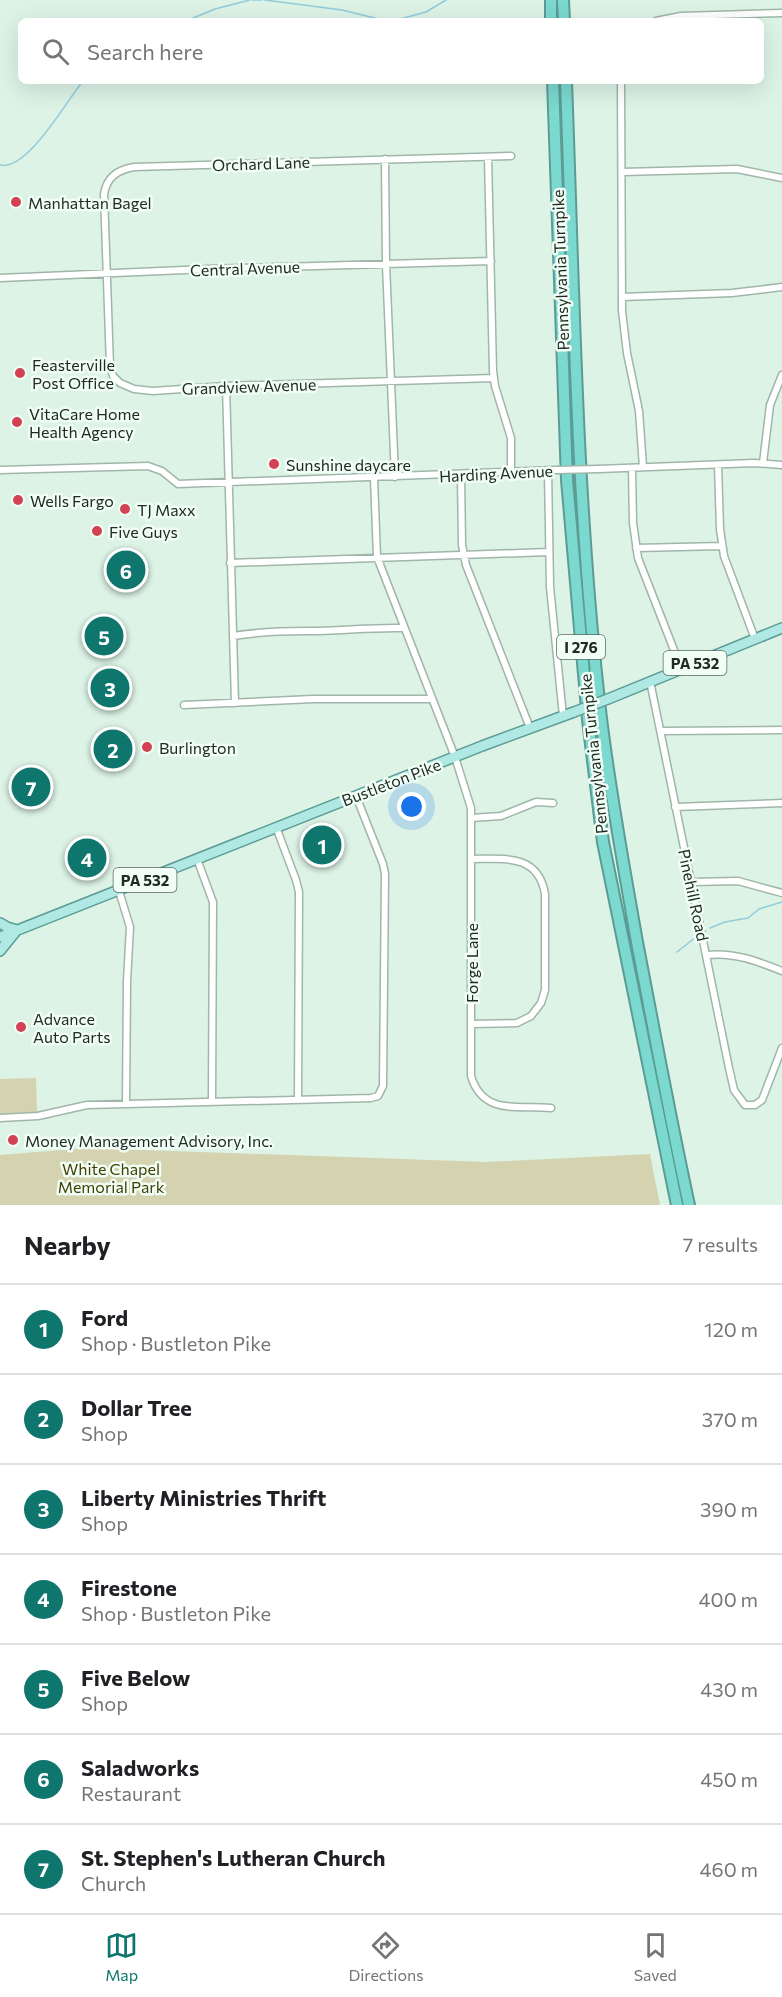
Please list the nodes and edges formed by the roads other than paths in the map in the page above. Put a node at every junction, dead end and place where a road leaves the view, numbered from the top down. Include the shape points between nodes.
1 (550, 0) edge
2 (563, 0) edge
3 (782, 13) edge
4 (551, 18) edge
5 (564, 18) edge
6 (671, 18) edge
7 (553, 84) edge
8 (566, 84) edge
9 (621, 84) edge
10 (511, 156) dead end
11 (488, 157) junction
12 (384, 159) junction
13 (622, 172) junction
14 (782, 178) edge
15 (491, 261) junction
16 (386, 264) junction
17 (107, 273) junction
18 (0, 278) edge
19 (782, 287) edge
20 (622, 297) junction
21 (782, 375) edge
22 (494, 378) junction
23 (392, 382) junction
24 (226, 386) junction
25 (763, 463) junction
26 (718, 465) junction
27 (782, 465) edge
28 (643, 467) junction
29 (632, 468) junction
30 (0, 470) edge
31 (548, 471) junction
32 (511, 473) junction
33 (461, 475) junction
34 (395, 477) junction
35 (374, 478) junction
36 (228, 482) junction
37 (722, 546) junction
38 (636, 548) junction
39 (548, 552) junction
40 (464, 555) junction
41 (377, 557) junction
42 (230, 563) junction
43 (404, 628) junction
44 (782, 628) edge
45 (233, 636) junction
46 (755, 639) junction
47 (681, 668) junction
48 (650, 681) junction
49 (432, 699) junction
50 (235, 703) junction
51 (184, 705) dead end
52 (563, 716) junction
53 (530, 728) junction
54 (782, 730) edge
55 (661, 731) junction
56 (455, 757) junction
57 (356, 796) junction
58 (782, 803) edge
59 (553, 804) dead end
60 (675, 807) junction
61 (471, 818) junction
62 (276, 827) junction
63 (196, 859) junction
64 (471, 859) junction
65 (692, 882) junction
66 (119, 891) junction
67 (782, 893) edge
68 (0, 922) edge
69 (17, 930) junction
70 (0, 937) edge
71 (0, 951) edge
72 (706, 955) junction
73 (782, 971) edge
74 (471, 1024) junction
75 (782, 1048) edge
76 (298, 1100) junction
77 (212, 1101) junction
78 (126, 1104) junction
79 (552, 1108) dead end
80 (0, 1118) edge
81 (677, 1205) edge
82 (689, 1205) edge

1 - 4 highway
2 - 5 highway
3 - 6 street
7 - 81 highway, Pennsylvania Turnpike / I 276 via 567,480 588,720 603,842
8 - 82 highway, Pennsylvania Turnpike / I 276 via 581,484 601,715 613,815
9 - 13 street
10 - 11 street, Orchard Lane
11 - 12 street, Orchard Lane
11 - 15 street
12 - 16 street
12 - 17 street, Orchard Lane via 122,170 108,181 105,191
13 - 14 street via 737,169
13 - 20 street
15 - 16 street, Central Avenue
15 - 22 street
16 - 17 street, Central Avenue
16 - 23 street
17 - 18 street, Central Avenue
17 - 24 street, Grandview Avenue via 110,366 120,383 153,391
19 - 20 street
20 - 28 street
21 - 25 street via 770,405
22 - 23 street, Grandview Avenue
22 - 32 street via 512,438
23 - 24 street, Grandview Avenue
23 - 34 street
24 - 36 street
25 - 26 street, Harding Avenue
25 - 27 street, Harding Avenue
26 - 28 street, Harding Avenue
26 - 37 street
28 - 29 street, Harding Avenue
29 - 31 street, Harding Avenue, bridge
29 - 38 street
30 - 36 street, Harding Avenue via 148,466 162,471 176,484
31 - 32 street, Harding Avenue
31 - 39 street
32 - 33 street, Harding Avenue
33 - 34 street, Harding Avenue
33 - 40 street
34 - 35 street, Harding Avenue
35 - 36 street, Harding Avenue
35 - 41 street, Forge Lane
36 - 42 street
37 - 38 street
37 - 46 street
38 - 47 street
39 - 40 street
39 - 52 street
40 - 41 street
40 - 53 street
41 - 42 street
41 - 43 street, Forge Lane
42 - 45 street
43 - 45 street via 287,630
43 - 49 street, Forge Lane
44 - 46 main road, Bustleton Pike / PA 532
45 - 50 street
46 - 47 main road, Bustleton Pike / PA 532
47 - 48 main road, Bustleton Pike / PA 532
48 - 52 main road, Bustleton Pike / PA 532, bridge
48 - 55 street, Pinehill Road
49 - 50 street
49 - 56 street, Forge Lane
50 - 51 street
52 - 53 main road, Bustleton Pike / PA 532
53 - 56 main road, Bustleton Pike / PA 532
54 - 55 street
55 - 60 street, Pinehill Road
56 - 57 main road, Bustleton Pike / PA 532
56 - 61 street, Forge Lane via 470,800
57 - 62 main road, Bustleton Pike / PA 532
57 - 76 street via 385,874 383,1086 378,1096 371,1098
58 - 60 street
59 - 61 street via 536,802 501,816
60 - 65 street, Pinehill Road
61 - 64 street, Forge Lane
62 - 63 main road, Bustleton Pike / PA 532
62 - 76 street via 299,892
63 - 66 main road, Bustleton Pike / PA 532
63 - 77 street via 213,903
64 - 74 street, Forge Lane
64 - 74 street via 515,860 527,865 539,876 545,894 543,998 531,1016 517,1023
65 - 67 street via 738,881
65 - 72 street, Pinehill Road
66 - 69 main road, Bustleton Pike / PA 532
66 - 78 street via 130,927
68 - 69 main road
69 - 70 main road, Bustleton Pike / PA 532
69 - 71 main road
72 - 73 street via 734,955
72 - 75 street, Pinehill Road via 734,1090 747,1106 762,1100
74 - 79 street, Forge Lane via 471,1076 481,1094 498,1105
76 - 77 street
77 - 78 street
78 - 80 street via 68,1107 38,1116

